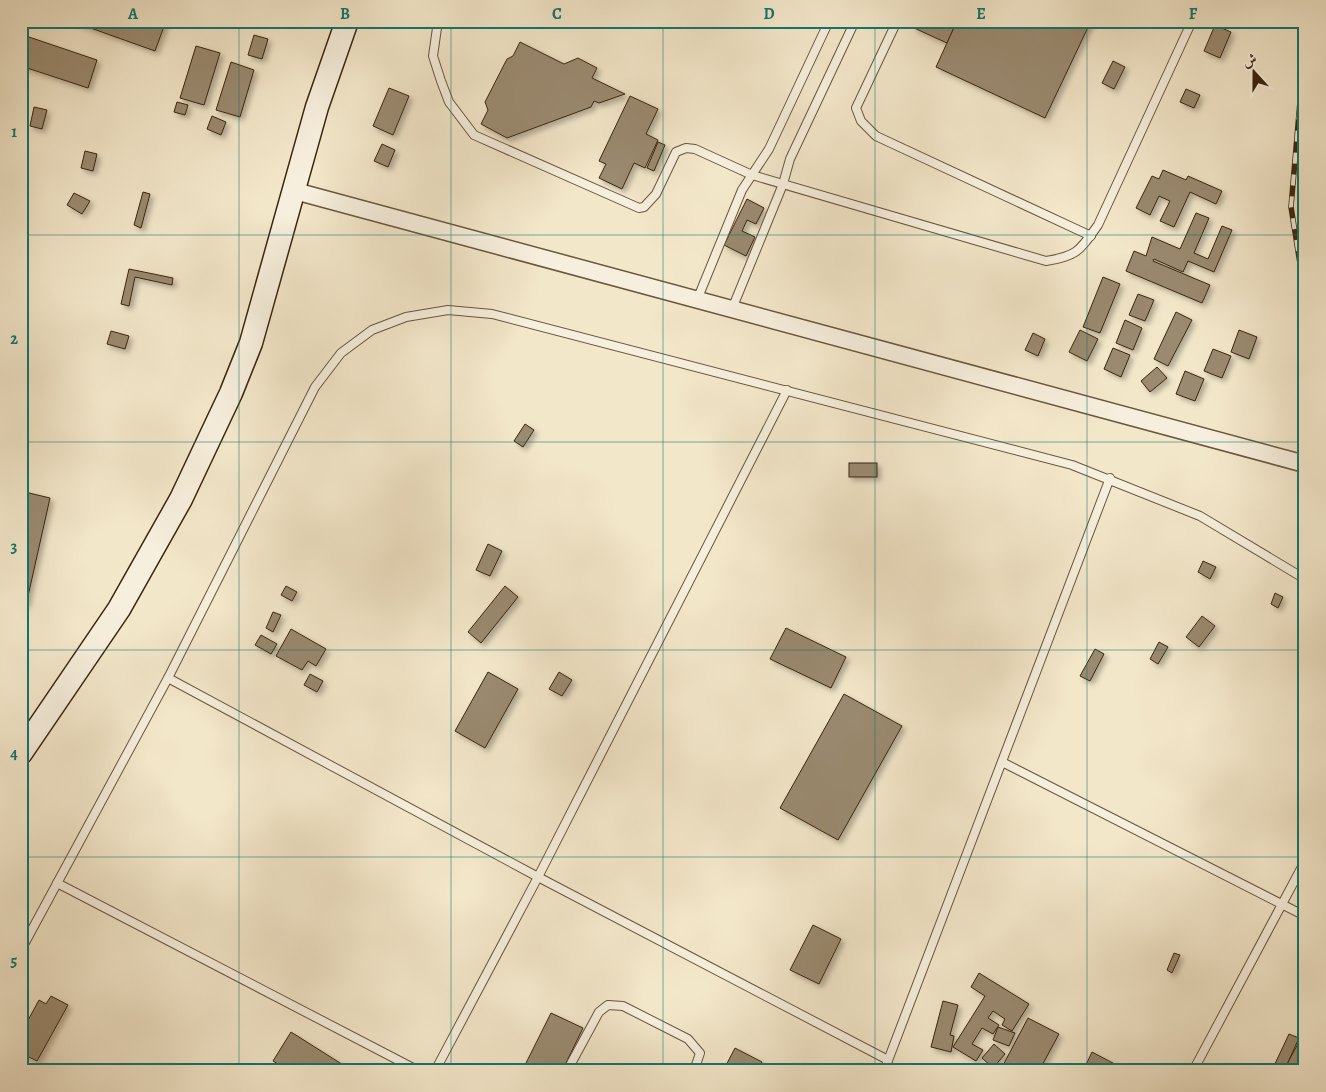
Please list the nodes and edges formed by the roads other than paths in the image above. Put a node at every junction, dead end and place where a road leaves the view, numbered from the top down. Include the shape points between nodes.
1 (347, 21) edge
2 (438, 21) edge
3 (829, 21) edge
4 (855, 21) edge
5 (897, 21) edge
6 (1192, 21) edge
7 (752, 175) junction
8 (783, 184) junction
9 (295, 191) junction
10 (1091, 236) junction
11 (697, 300) junction
12 (732, 309) junction
13 (787, 390) junction
14 (1305, 464) edge
15 (1110, 478) junction
16 (1305, 579) edge
17 (168, 678) junction
18 (21, 753) edge
19 (1002, 762) junction
20 (1305, 861) edge
21 (538, 877) junction
22 (57, 883) junction
23 (1282, 904) junction
24 (1305, 916) edge
25 (21, 950) edge
26 (888, 1060) junction
27 (419, 1071) edge
28 (435, 1071) edge
29 (567, 1071) edge
30 (694, 1071) edge
31 (884, 1071) edge
32 (1193, 1071) edge

1 - 9 main road via 316,108
2 - 7 lane via 433,56 449,102 474,135 639,208 644,208 656,194 676,152 686,148 695,148
3 - 7 lane via 769,149
4 - 8 lane via 790,159
5 - 10 lane via 856,108 866,128 876,136
6 - 10 lane
7 - 8 lane
7 - 11 lane via 742,190
8 - 10 lane via 1046,261 1067,258 1080,250
8 - 12 lane
9 - 11 street
9 - 18 main road via 251,343 181,499 119,609
11 - 12 street
12 - 14 street
13 - 15 lane via 1072,464
13 - 17 lane via 492,314 448,310 406,317 372,330 341,353 315,387
13 - 21 lane
15 - 16 lane via 1200,516
15 - 19 lane
17 - 21 lane
17 - 22 lane
19 - 23 lane
19 - 26 lane
20 - 23 lane
21 - 26 lane
21 - 28 lane
22 - 25 lane
22 - 27 lane
23 - 24 lane
23 - 32 lane
26 - 31 lane
29 - 30 lane via 599,1012 608,1005 623,1006 688,1039 700,1053

